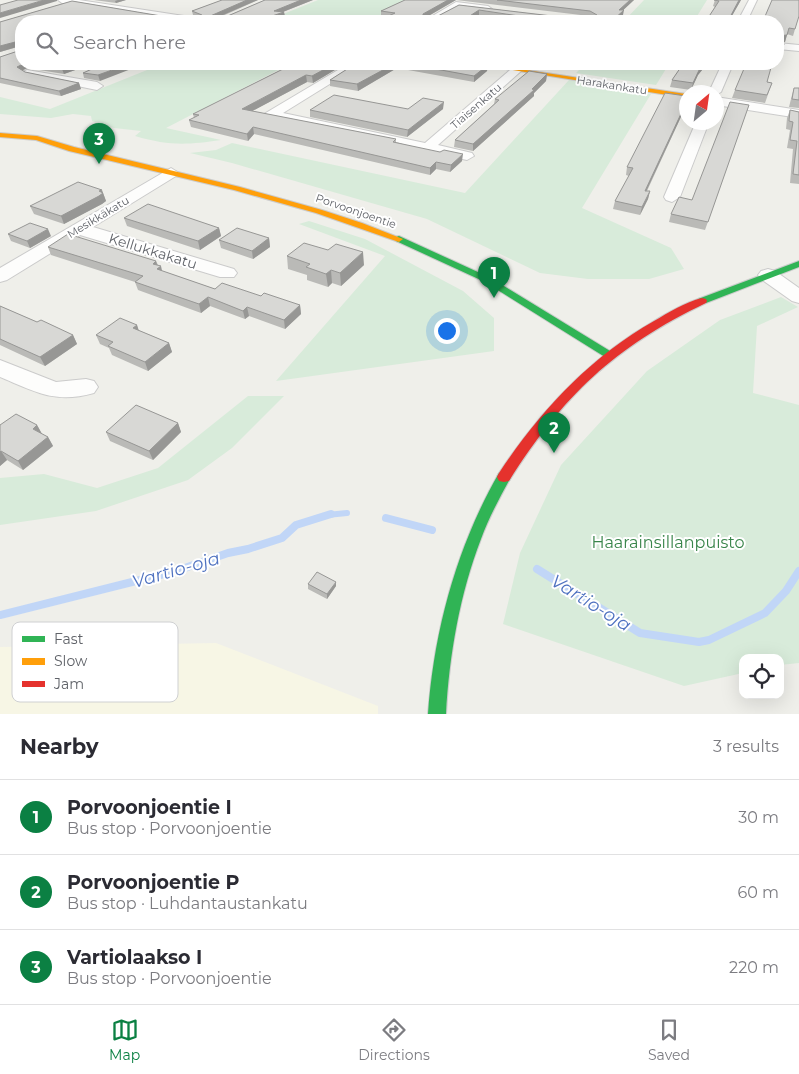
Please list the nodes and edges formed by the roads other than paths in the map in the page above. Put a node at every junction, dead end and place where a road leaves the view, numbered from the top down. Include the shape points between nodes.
1 (62, 0) edge
2 (753, 0) edge
3 (76, 1) edge
4 (55, 7) edge
5 (496, 10) edge
6 (139, 12) junction
7 (130, 15) edge
8 (158, 15) edge
9 (438, 15) edge
10 (746, 15) edge
11 (784, 47) edge
12 (799, 48) edge
13 (89, 70) edge
14 (346, 70) edge
15 (517, 70) edge
16 (537, 70) edge
17 (724, 70) edge
18 (27, 73) edge
19 (65, 80) junction
20 (718, 85) edge
21 (97, 86) dead end
22 (679, 95) edge
23 (724, 102) edge
24 (799, 114) edge
25 (700, 130) edge
26 (0, 135) edge
27 (0, 144) edge
28 (428, 147) junction
29 (72, 149) junction
30 (467, 156) dead end
31 (171, 173) junction
32 (672, 197) dead end
33 (79, 229) junction
34 (799, 264) edge
35 (227, 273) dead end
36 (768, 275) junction
37 (0, 276) edge
38 (799, 297) edge
39 (609, 354) junction
40 (0, 368) edge
41 (86, 387) dead end
42 (438, 714) edge

1 - 3 street
2 - 10 street
3 - 4 street
3 - 6 street
5 - 9 street via 456,5
6 - 7 street
6 - 8 street
11 - 12 street
13 - 19 street
14 - 28 street via 271,114
15 - 28 street, Tiaisenkatu
16 - 22 street, Harakankatu
17 - 20 street
18 - 19 street
19 - 21 street
23 - 24 street
25 - 32 street
26 - 29 street, Porvoonjoentie via 25,136
27 - 29 street, Porvoonjoentie
28 - 30 street
29 - 31 street, Porvoonjoentie
31 - 33 street, Mesikkäkatu
31 - 39 street, Porvoonjoentie via 324,212 412,244 514,294
33 - 35 street, Kellukkakatu
33 - 37 street, Mesikkäkatu
34 - 36 street
36 - 38 street
36 - 39 street via 674,312
39 - 42 street via 556,404 512,463 491,499 469,550 451,606
40 - 41 street via 54,390

